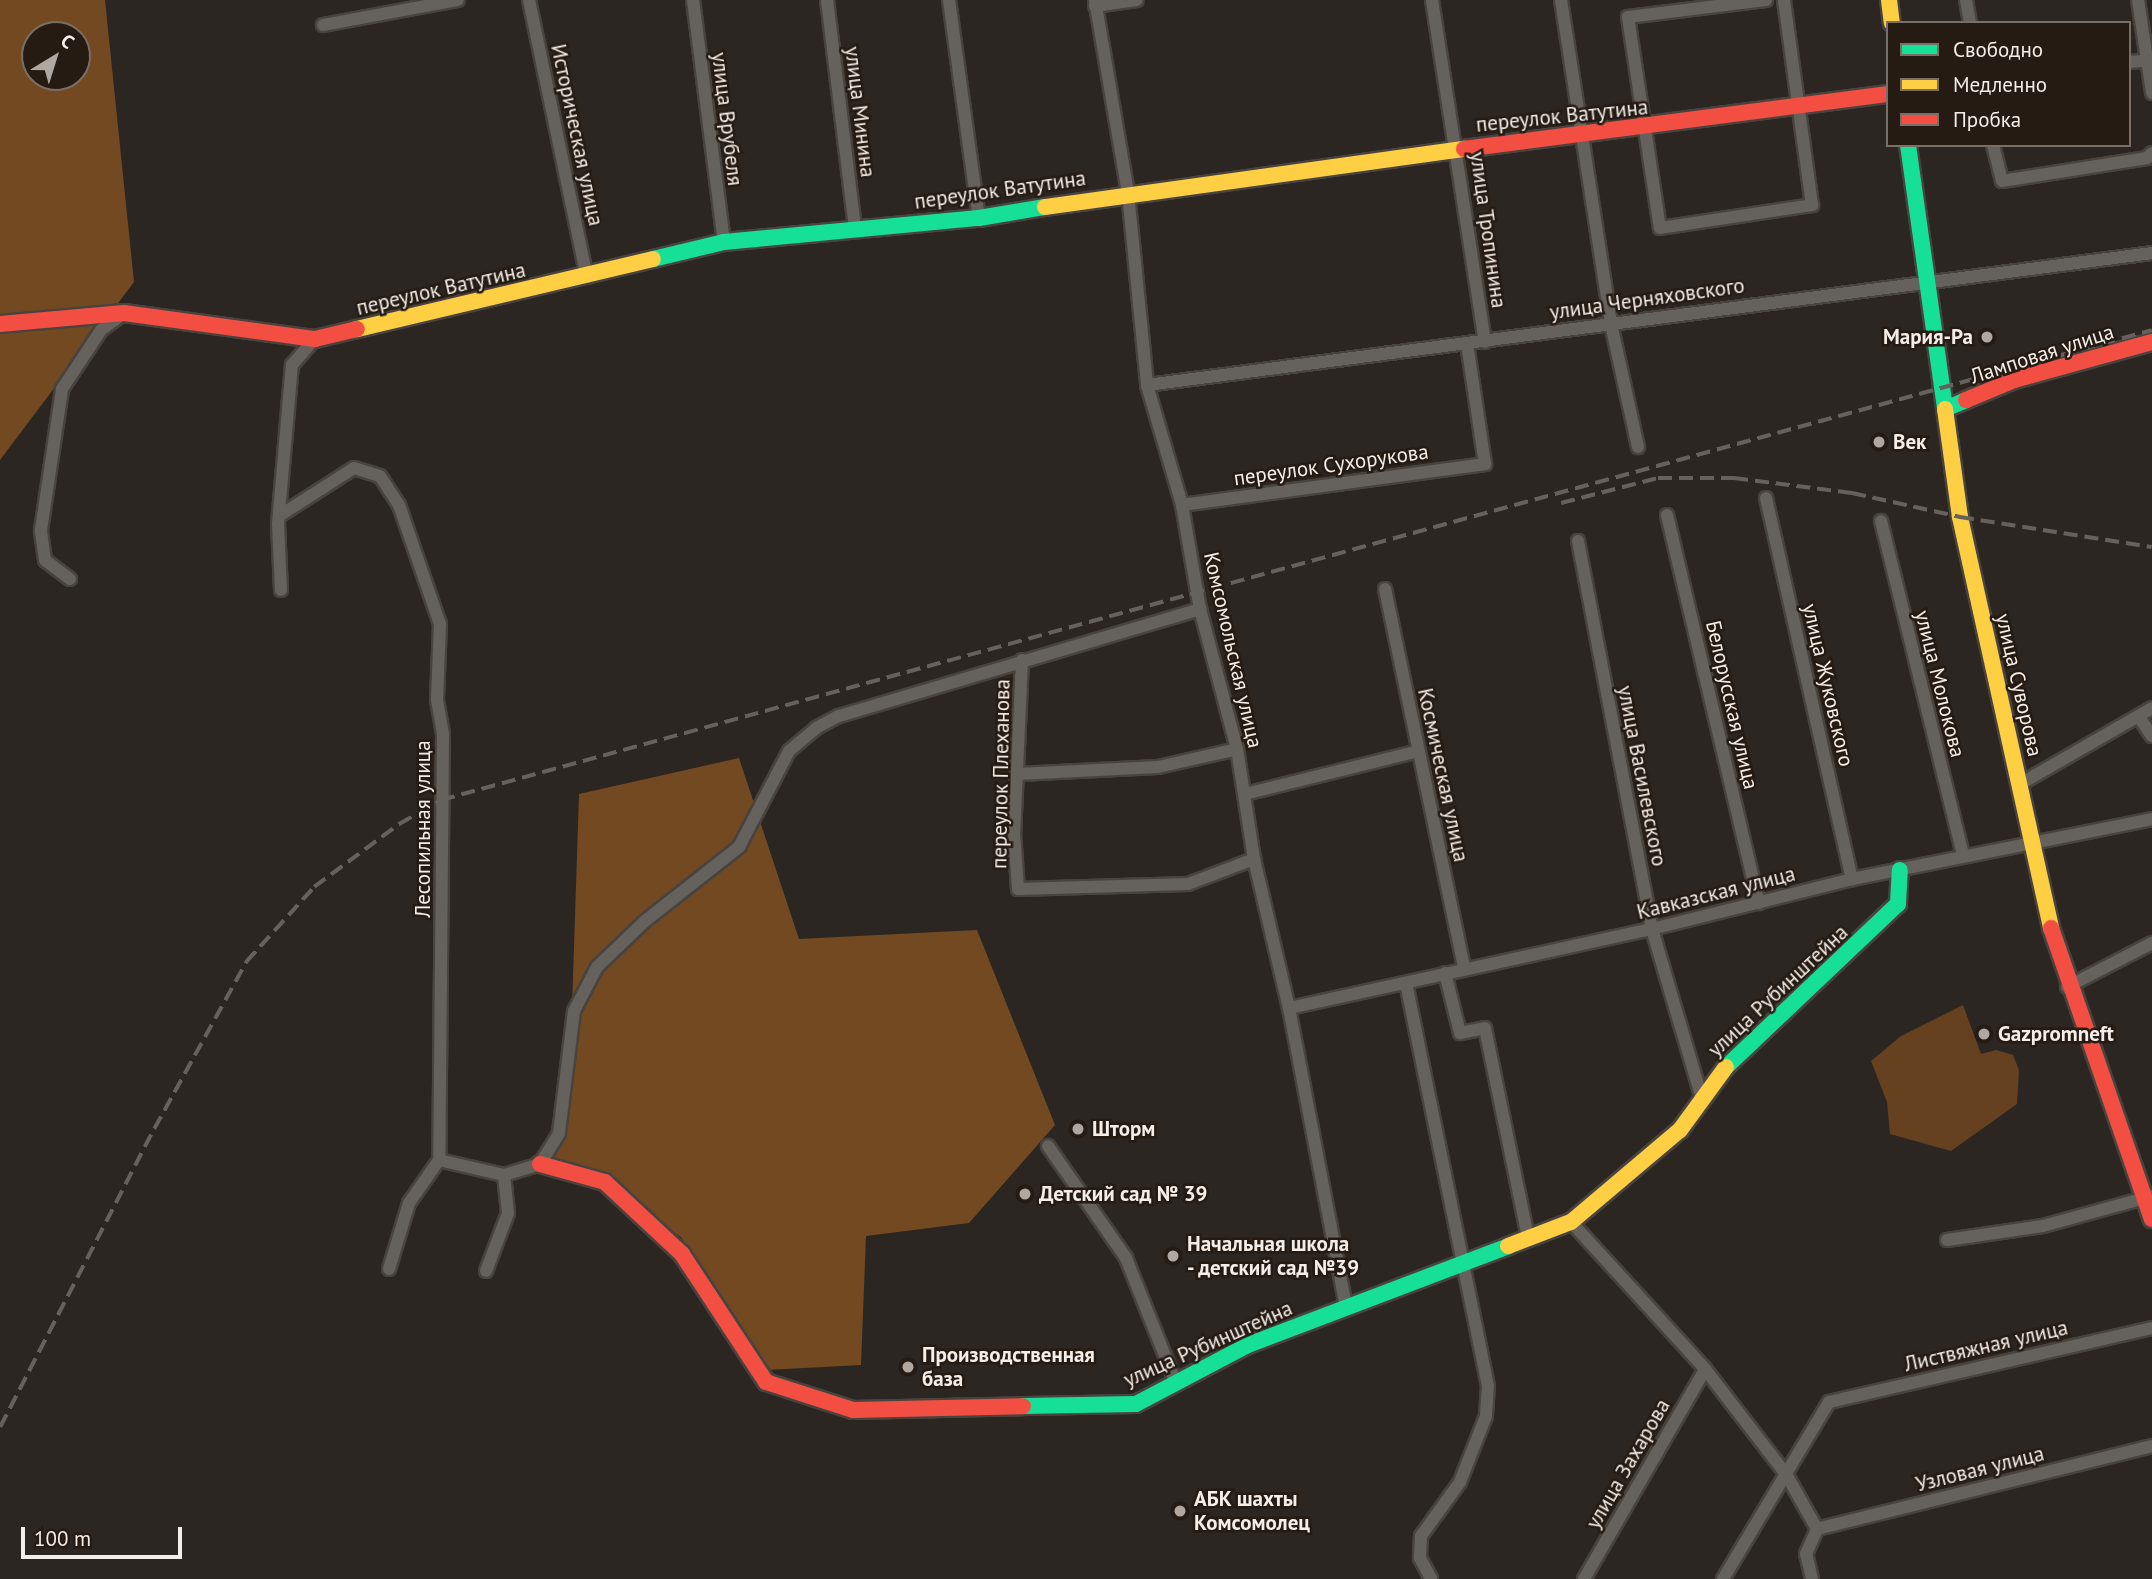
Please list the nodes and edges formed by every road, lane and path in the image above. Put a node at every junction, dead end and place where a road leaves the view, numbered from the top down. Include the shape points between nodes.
1 (458, 0) edge
2 (530, 0) edge
3 (693, 0) edge
4 (827, 0) edge
5 (949, 0) edge
6 (1137, 0) edge
7 (1432, 0) edge
8 (1561, 0) edge
9 (1766, 0) edge
10 (1784, 0) edge
11 (1889, 0) edge
12 (1966, 0) edge
13 (2138, 0) edge
14 (1095, 3) edge
15 (1892, 21) edge
16 (1969, 21) edge
17 (323, 25) dead end
18 (2149, 60) edge
19 (2131, 62) edge
20 (2152, 93) edge
21 (1886, 94) edge
22 (1800, 108) junction
23 (1646, 128) junction
24 (1579, 136) junction
25 (1908, 147) edge
26 (1994, 147) edge
27 (1456, 148) junction
28 (2152, 153) edge
29 (1128, 193) junction
30 (979, 218) junction
31 (855, 229) junction
32 (724, 242) junction
33 (2152, 253) edge
34 (587, 277) junction
35 (1926, 280) junction
36 (124, 313) junction
37 (0, 324) edge
38 (1611, 324) junction
39 (315, 339) junction
40 (1485, 342) junction
41 (2152, 342) edge
42 (1468, 344) junction
43 (1147, 385) junction
44 (1945, 409) junction
45 (1638, 447) dead end
46 (1766, 498) dead end
47 (1182, 505) junction
48 (1667, 515) dead end
49 (279, 516) junction
50 (1881, 522) dead end
51 (1578, 541) dead end
52 (70, 579) dead end
53 (1385, 589) dead end
54 (281, 590) dead end
55 (1200, 609) junction
56 (1022, 660) junction
57 (2152, 708) edge
58 (2139, 717) junction
59 (2152, 736) edge
60 (1237, 749) junction
61 (1419, 751) junction
62 (1018, 774) junction
63 (2020, 784) junction
64 (1245, 794) junction
65 (2152, 819) edge
66 (2031, 842) junction
67 (1963, 856) junction
68 (1254, 859) junction
69 (1900, 870) junction
70 (1852, 879) junction
71 (1759, 903) junction
72 (1652, 929) junction
73 (2152, 943) edge
74 (1464, 968) junction
75 (1445, 973) junction
76 (1406, 983) junction
77 (2067, 987) junction
78 (1289, 1008) junction
79 (1701, 1096) junction
80 (1048, 1146) dead end
81 (439, 1160) junction
82 (540, 1164) junction
83 (504, 1175) junction
84 (2148, 1197) edge
85 (2152, 1219) edge
86 (1571, 1222) junction
87 (1528, 1237) junction
88 (1947, 1240) dead end
89 (1464, 1259) junction
90 (389, 1269) dead end
91 (486, 1271) dead end
92 (1346, 1307) junction
93 (2152, 1328) edge
94 (1705, 1369) junction
95 (1176, 1382) junction
96 (2152, 1446) edge
97 (1786, 1474) junction
98 (1817, 1529) junction
99 (1431, 1579) edge
100 (1584, 1579) edge
101 (1723, 1579) edge
102 (1812, 1579) edge

1 - 17 street
2 - 34 street, Историческая улица
3 - 32 street, улица Врубеля
4 - 31 street, улица Минина
5 - 30 street
6 - 14 street
7 - 27 street, улица Тропинина
8 - 24 street
9 - 23 street via 1628,17
10 - 22 street
11 - 15 street
12 - 16 street
13 - 18 street
14 - 29 street, Комсомольская улица
18 - 19 street
18 - 20 street
21 - 22 street, переулок Ватутина
22 - 23 street, переулок Ватутина
22 - 23 street via 1812,205 1660,228
23 - 24 street, переулок Ватутина
24 - 27 street, переулок Ватутина
24 - 38 street
25 - 35 street, улица Суворова
26 - 28 street via 2002,181 2147,158
27 - 29 street, переулок Ватутина
27 - 40 street, улица Тропинина
29 - 30 street, переулок Ватутина
29 - 43 street, Комсомольская улица
30 - 31 street, переулок Ватутина
31 - 32 street, переулок Ватутина
32 - 34 street, переулок Ватутина
33 - 35 street, улица Черняховского
34 - 39 street, переулок Ватутина
35 - 38 street, улица Черняховского
35 - 44 street, улица Суворова
36 - 37 street, переулок Ватутина
36 - 39 street, переулок Ватутина
36 - 52 street via 101,330 62,389 41,530 45,560
38 - 40 street, улица Черняховского
38 - 45 street
39 - 49 street via 292,365
40 - 42 street, улица Черняховского
41 - 44 street, Ламповая улица via 2014,380
42 - 43 street, улица Черняховского
42 - 47 street, переулок Сухорукова via 1485,464
43 - 47 street, Комсомольская улица
44 - 63 street, улица Суворова via 1960,517
46 - 70 street, улица Жуковского
47 - 55 street, Комсомольская улица
48 - 71 street, Белорусская улица
49 - 54 street
49 - 81 street, Лесопильная улица via 354,468 380,476 399,505 440,624
50 - 67 street, улица Молокова
51 - 72 street, улица Василевского
53 - 61 street, Космическая улица
55 - 56 street
55 - 60 street, Комсомольская улица
56 - 62 street, переулок Плеханова
56 - 82 street via 839,716 789,751 739,847 645,921 597,967 574,1011 559,1133
57 - 58 street
58 - 59 street
58 - 63 street
60 - 62 street via 1158,767
60 - 64 street, Комсомольская улица
61 - 64 street
61 - 74 street, Космическая улица
62 - 68 street, переулок Плеханова via 1014,832 1018,889 1188,884
63 - 66 street, улица Суворова
64 - 68 street, Комсомольская улица
65 - 66 street, Кавказская улица
66 - 67 street, Кавказская улица
66 - 77 street, улица Суворова
67 - 69 street, Кавказская улица
68 - 78 street, Комсомольская улица
69 - 70 street, Кавказская улица
69 - 79 street, улица Рубинштейна via 1898,904 1745,1046
70 - 71 street, Кавказская улица
71 - 72 street, Кавказская улица
72 - 74 street, Кавказская улица
72 - 79 street, улица Василевского
73 - 77 street
74 - 75 street, Кавказская улица
75 - 76 street, Кавказская улица
75 - 87 street via 1460,1032 1485,1028
76 - 78 street, Кавказская улица
76 - 89 street
77 - 84 street, улица Суворова
78 - 92 street, Комсомольская улица
79 - 86 street, улица Рубинштейна via 1680,1130
80 - 95 street via 1126,1258
81 - 83 street
81 - 90 street via 409,1203
82 - 83 street
82 - 95 street, улица Рубинштейна via 605,1182 682,1254 766,1382 853,1410 1136,1404
83 - 91 street via 508,1213
84 - 85 street, улица Суворова
84 - 88 street via 2043,1226
86 - 87 street, улица Рубинштейна
86 - 94 street
87 - 89 street, улица Рубинштейна
89 - 92 street, улица Рубинштейна
89 - 99 street via 1488,1385 1486,1416 1460,1482 1422,1536 1420,1558
92 - 95 street, улица Рубинштейна via 1248,1345
93 - 97 street, Листвяжная улица via 1829,1402
94 - 97 street
94 - 100 street, улица Захарова
96 - 98 street, Узловая улица
97 - 98 street
97 - 101 street
98 - 102 street via 1806,1554

